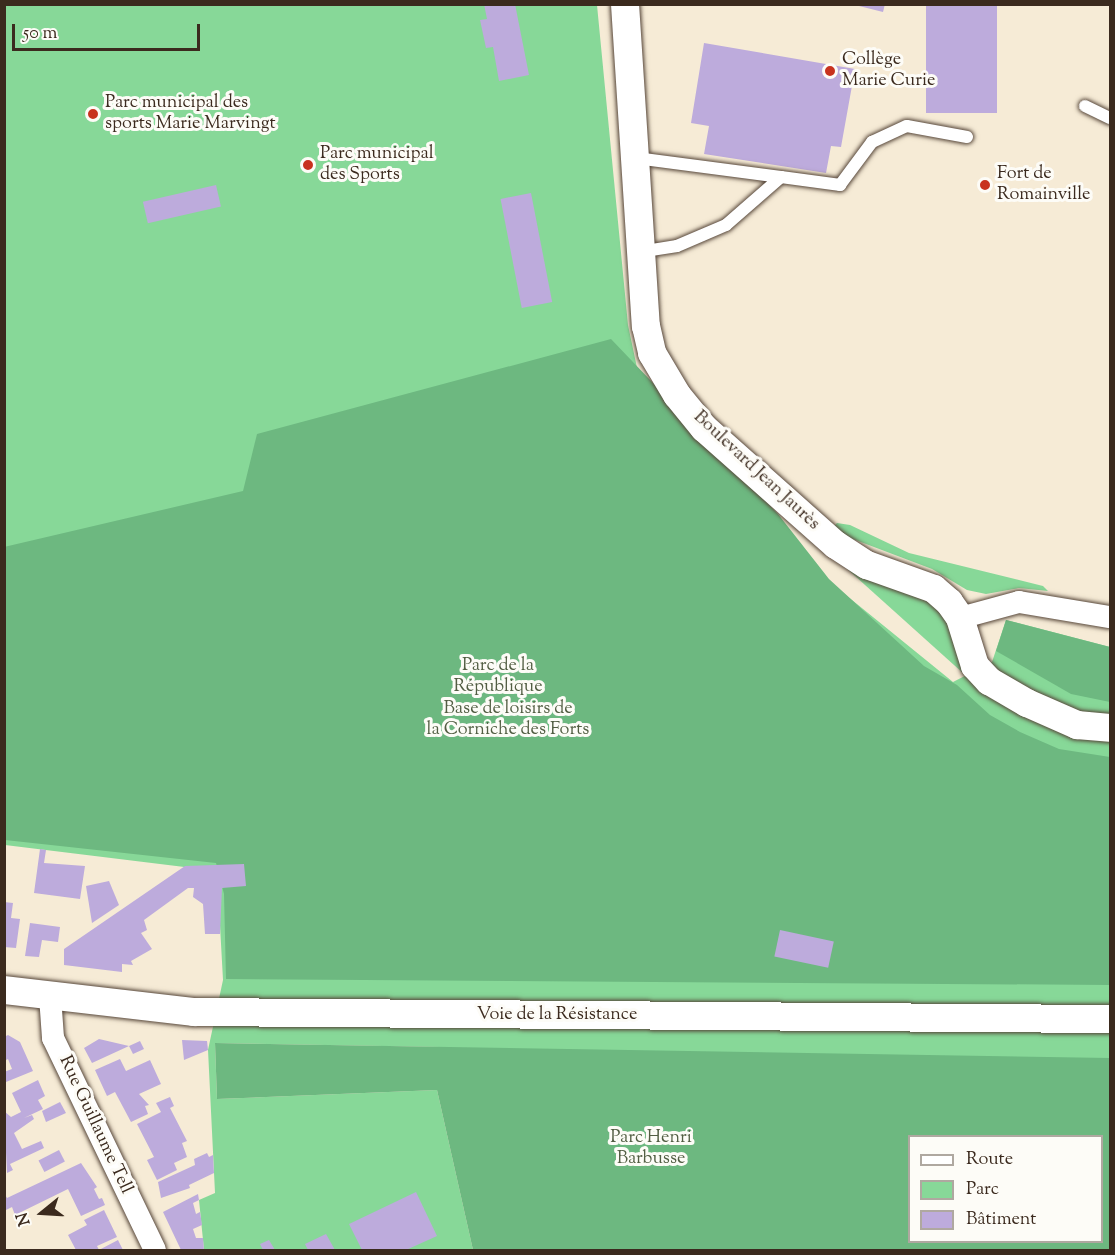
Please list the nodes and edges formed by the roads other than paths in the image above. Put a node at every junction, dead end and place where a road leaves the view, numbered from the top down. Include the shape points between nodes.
1 (625, 4) edge
2 (1085, 105) dead end
3 (1110, 118) edge
4 (967, 137) dead end
5 (636, 158) junction
6 (782, 177) junction
7 (640, 253) junction
8 (1110, 617) edge
9 (960, 618) junction
10 (1110, 728) edge
11 (4, 990) edge
12 (50, 996) junction
13 (1110, 1019) edge
14 (154, 1251) edge

1 - 5 street, Boulevard Jean Jaurès
2 - 3 lane
4 - 6 lane via 907,126 872,142 840,185
5 - 6 lane
5 - 7 street, Boulevard Jean Jaurès
6 - 7 lane via 726,225 677,246
7 - 9 street, Boulevard Jean Jaurès via 652,353 677,395 705,428 836,545 867,565 934,589
8 - 9 street via 1019,602
9 - 10 street via 975,666 989,681 1046,713 1077,725
11 - 12 street, Voie de la Résistance
12 - 13 street, Voie de la Résistance via 194,1012
12 - 14 street, Rue Guillaume Tell via 53,1038

